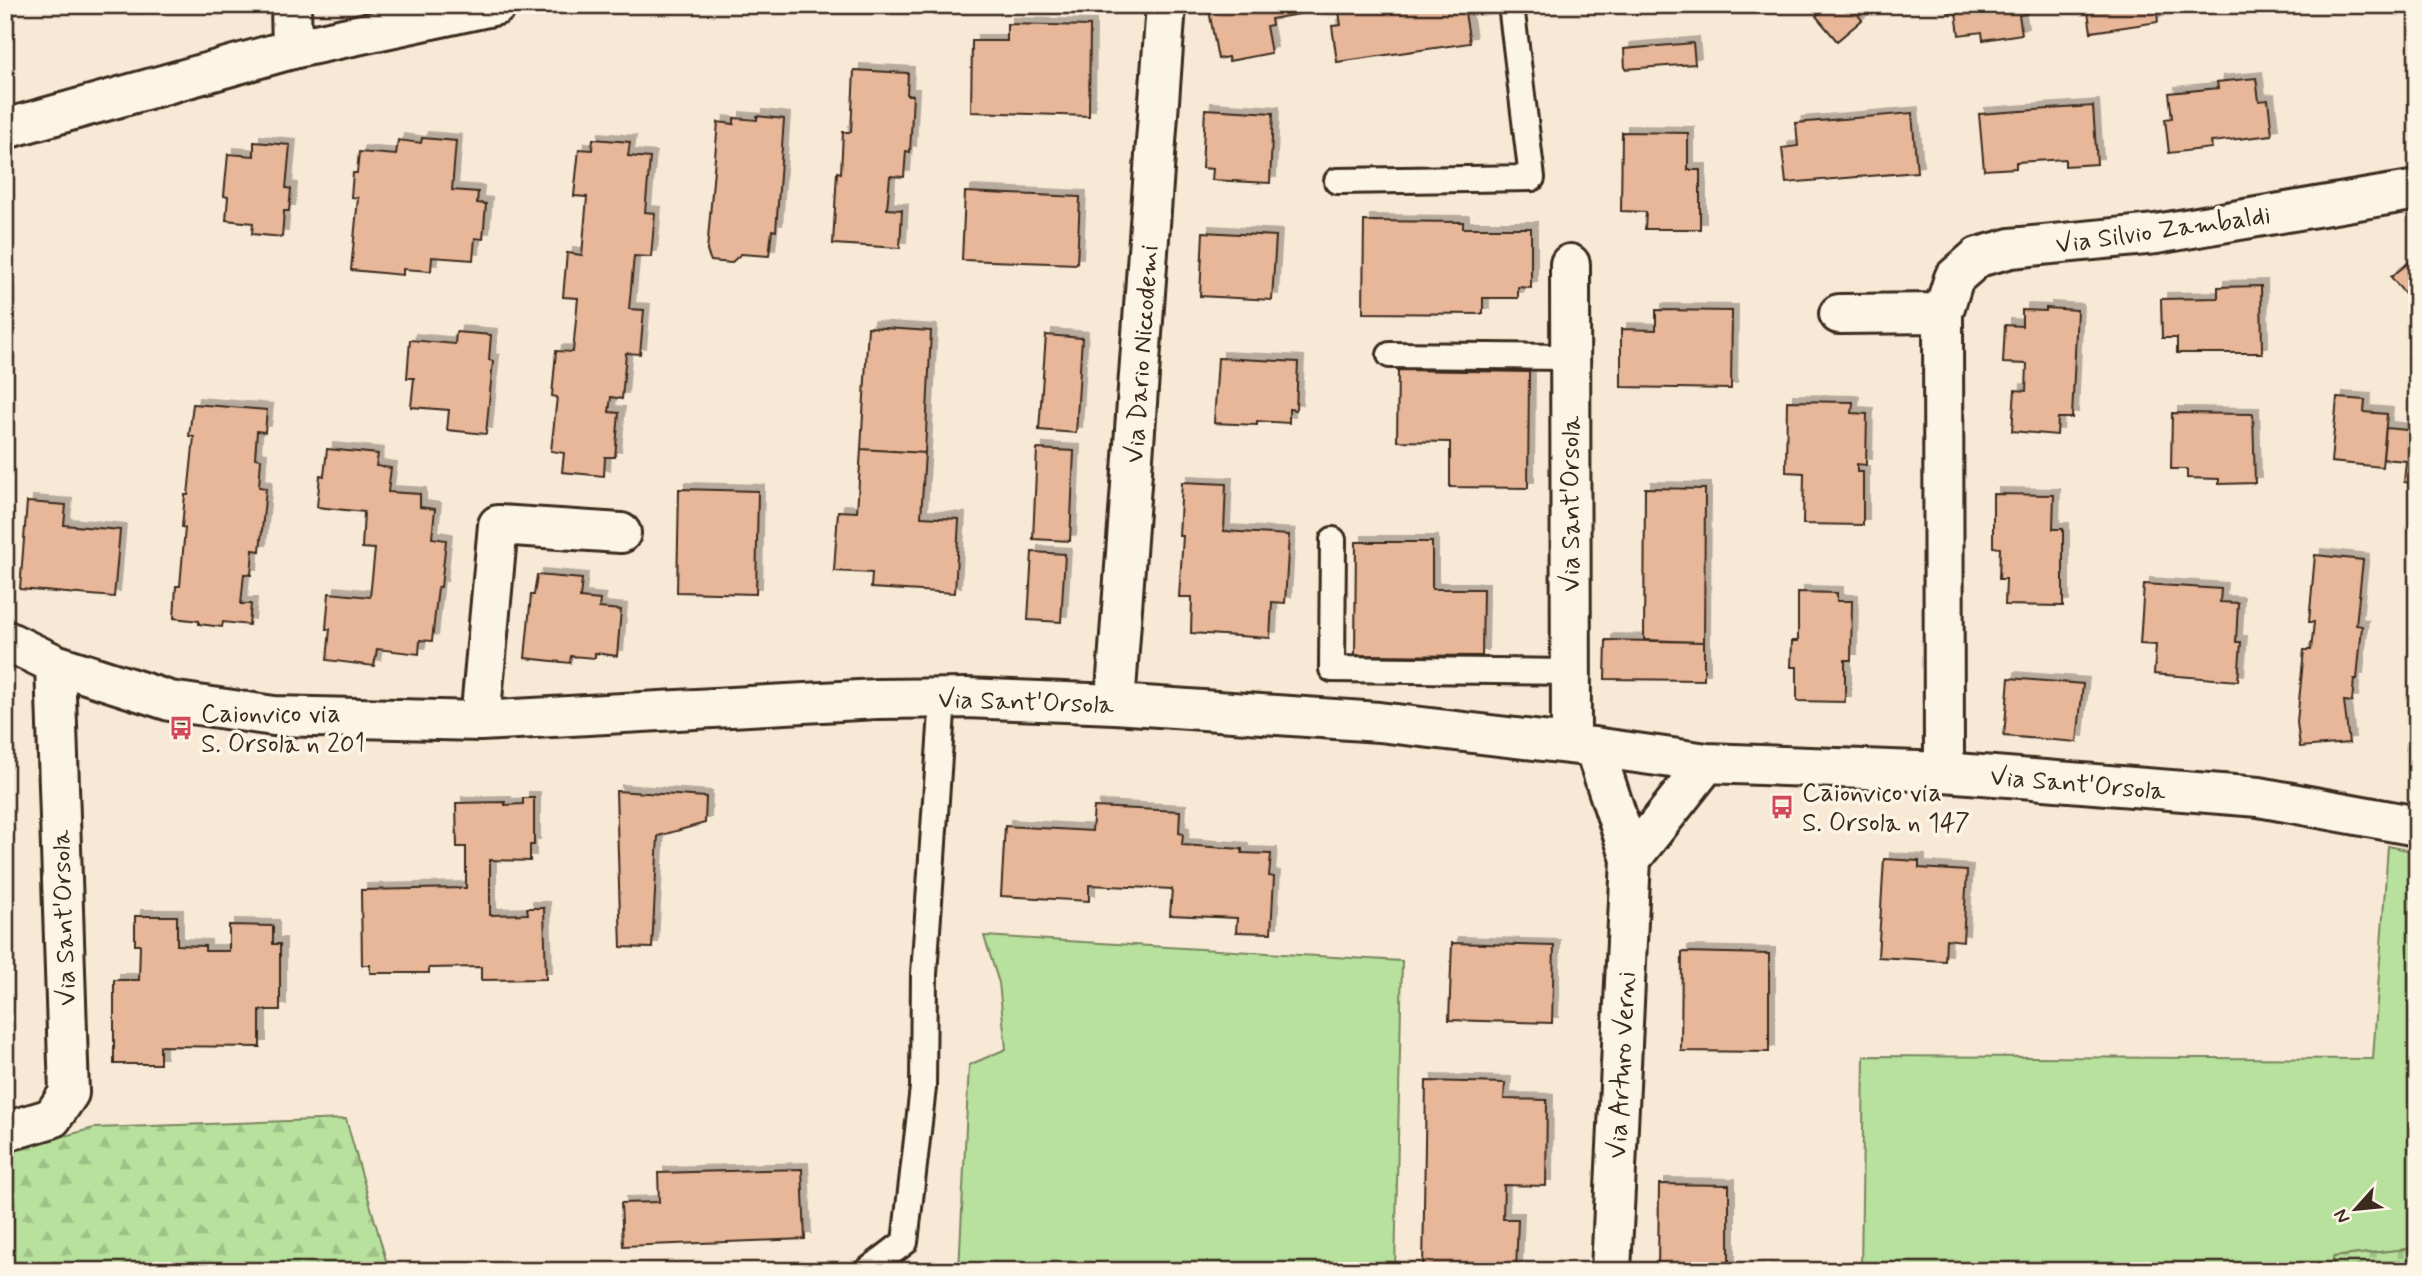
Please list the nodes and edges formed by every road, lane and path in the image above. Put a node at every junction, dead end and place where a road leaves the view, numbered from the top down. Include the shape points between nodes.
1 (291, 5) edge
2 (497, 5) edge
3 (1166, 5) edge
4 (1511, 5) edge
5 (292, 49) junction
6 (5, 129) edge
7 (1337, 181) dead end
8 (2417, 190) edge
9 (1570, 264) dead end
10 (1943, 313) junction
11 (1839, 314) dead end
12 (1390, 355) dead end
13 (1570, 357) junction
14 (621, 533) dead end
15 (1333, 540) dead end
16 (5, 640) edge
17 (55, 664) junction
18 (1570, 672) junction
19 (943, 698) junction
20 (1115, 704) junction
21 (481, 721) junction
22 (1582, 745) junction
23 (1707, 764) junction
24 (1944, 772) junction
25 (2417, 826) edge
26 (1631, 859) junction
27 (5, 1132) edge
28 (867, 1271) edge
29 (1611, 1271) edge

1 - 5 street
2 - 5 street
3 - 20 street, Via Dario Niccodemi
4 - 7 lane via 1532,178
5 - 6 street
8 - 10 street, Via Silvio Zambaldi via 2156,234 2011,248 1978,257 1954,278
9 - 13 street, Via Sant'Orsola
10 - 11 street
10 - 24 street, Via Silvio Zambaldi
12 - 13 lane
13 - 18 street, Via Sant'Orsola
14 - 21 street via 499,525
15 - 18 lane via 1332,669
16 - 17 street, Via Sant'Orsola
17 - 21 street, Via Sant'Orsola via 170,701 274,716
17 - 27 street, Via Sant'Orsola via 69,1093 52,1118
18 - 22 street, Via Sant'Orsola
19 - 20 street, Via Sant'Orsola
19 - 21 street, Via Sant'Orsola
19 - 28 lane via 924,974 923,1088 905,1242
20 - 22 street, Via Sant'Orsola via 1380,722
22 - 23 street, Via Sant'Orsola
22 - 26 street, Via Arturo Verni
23 - 24 street, Via Sant'Orsola
23 - 26 street
24 - 25 street, Via Sant'Orsola via 2259,797
26 - 29 street, Via Arturo Verni

